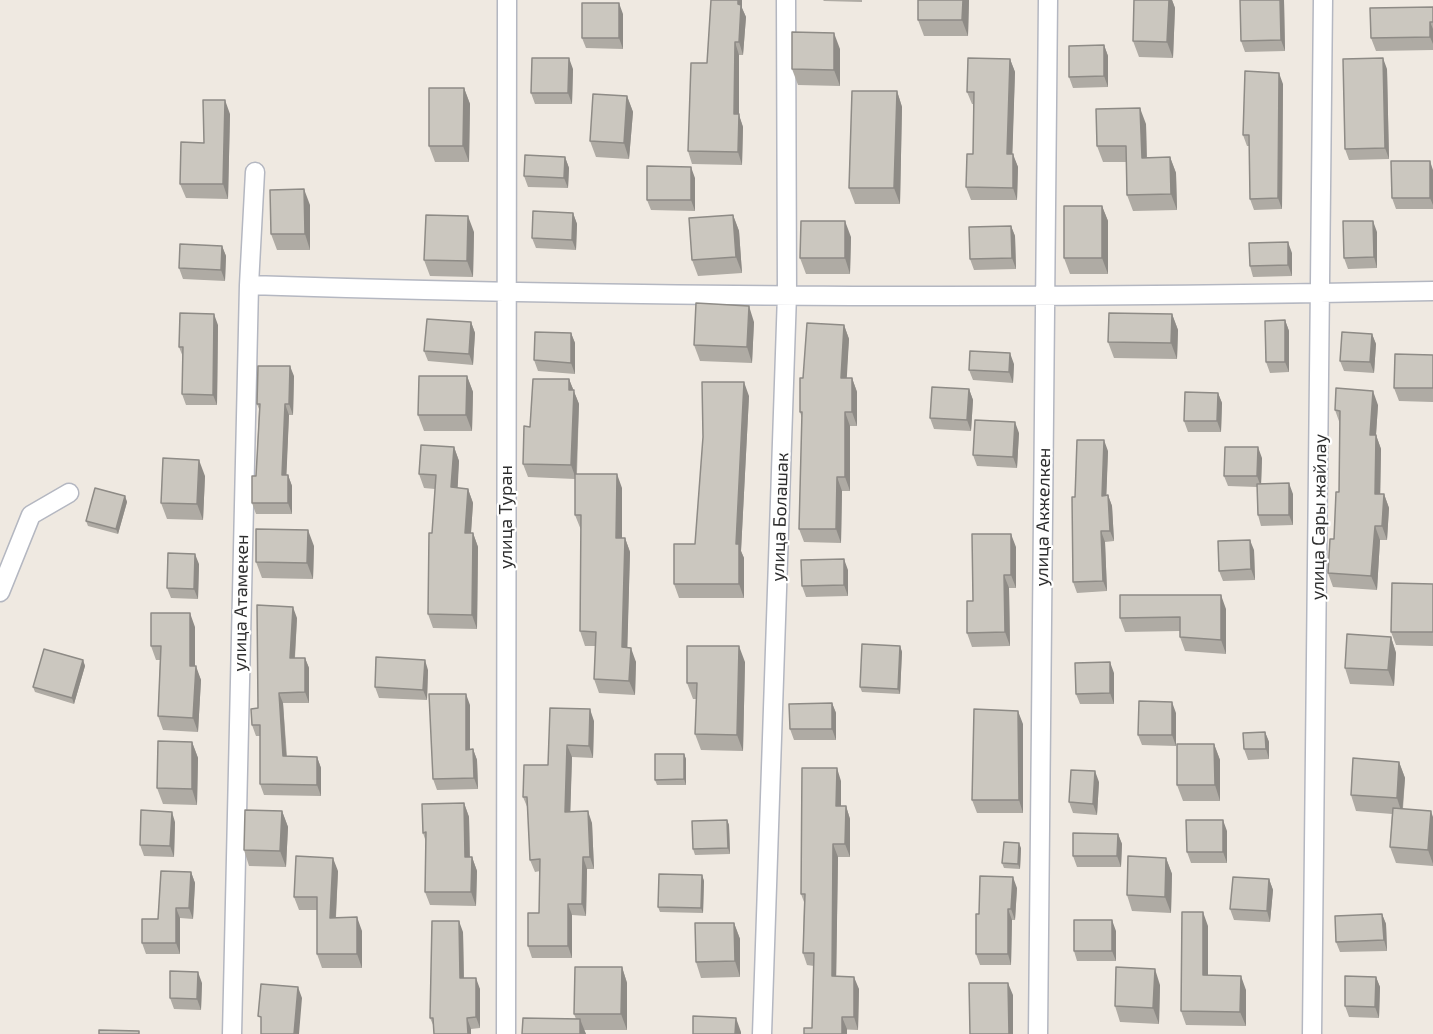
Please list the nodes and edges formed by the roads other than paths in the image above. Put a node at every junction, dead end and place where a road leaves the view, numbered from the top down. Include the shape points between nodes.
1 (507, 0) edge
2 (786, 0) edge
3 (1048, 0) edge
4 (1323, 0) edge
5 (255, 172) dead end
6 (249, 285) junction
7 (1433, 291) edge
8 (1322, 293) junction
9 (508, 294) junction
10 (787, 294) junction
11 (1045, 297) junction
12 (69, 493) dead end
13 (2, 582) edge
14 (232, 1034) edge
15 (506, 1034) edge
16 (762, 1034) edge
17 (1038, 1034) edge
18 (1312, 1034) edge

1 - 9 street, улица Туран
2 - 10 street, улица Болашак
3 - 11 street, улица Акжелкен
4 - 8 street, улица Сары жайлау
5 - 6 street, улица Атамекен
6 - 9 street
6 - 14 street, улица Атамекен
7 - 8 street
8 - 11 street
8 - 18 street, улица Сары жайлау
9 - 10 street
9 - 15 street, улица Туран
10 - 11 street
10 - 16 street, улица Болашак
11 - 17 street, улица Акжелкен
12 - 13 street via 31,515

